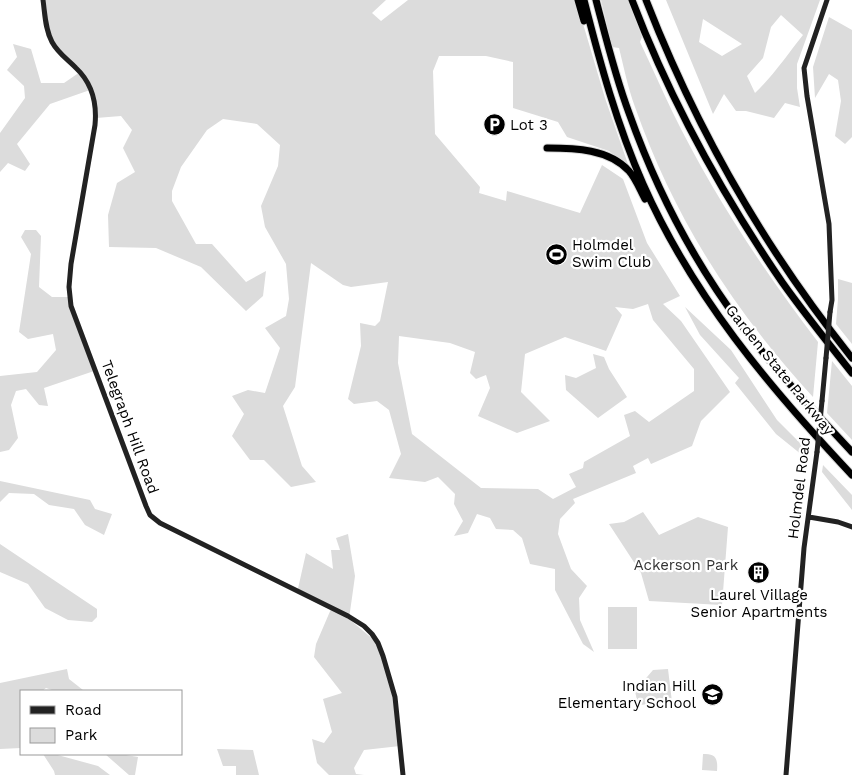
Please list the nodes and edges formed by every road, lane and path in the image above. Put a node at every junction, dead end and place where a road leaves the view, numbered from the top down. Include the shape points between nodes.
1 (43, 0) edge
2 (578, 0) edge
3 (584, 0) edge
4 (596, 0) edge
5 (632, 0) edge
6 (646, 0) edge
7 (826, 0) edge
8 (600, 63) junction
9 (547, 148) dead end
10 (660, 220) junction
11 (852, 358) edge
12 (852, 373) edge
13 (852, 452) edge
14 (852, 475) edge
15 (809, 517) junction
16 (852, 528) edge
17 (403, 775) edge
18 (786, 775) edge

1 - 17 street, Telegraph Hill Road via 51,40 84,78 95,106 95,125 71,264 71,306 150,515 368,629 378,643 395,697
2 - 8 highway
3 - 8 highway, Garden State Parkway
4 - 13 highway, Garden State Parkway via 620,88 638,138 686,241 750,336
5 - 12 highway via 675,98 719,182 780,279
6 - 11 highway via 690,103 744,204 796,285
7 - 15 street, Holmdel Road, bridge via 804,68 829,224 832,300
8 - 10 highway, Garden State Parkway via 628,149
9 - 10 highway via 589,150 614,160 630,172 647,204
10 - 14 highway, Garden State Parkway via 691,276 735,340 801,420
15 - 16 street
15 - 18 street, Holmdel Road

